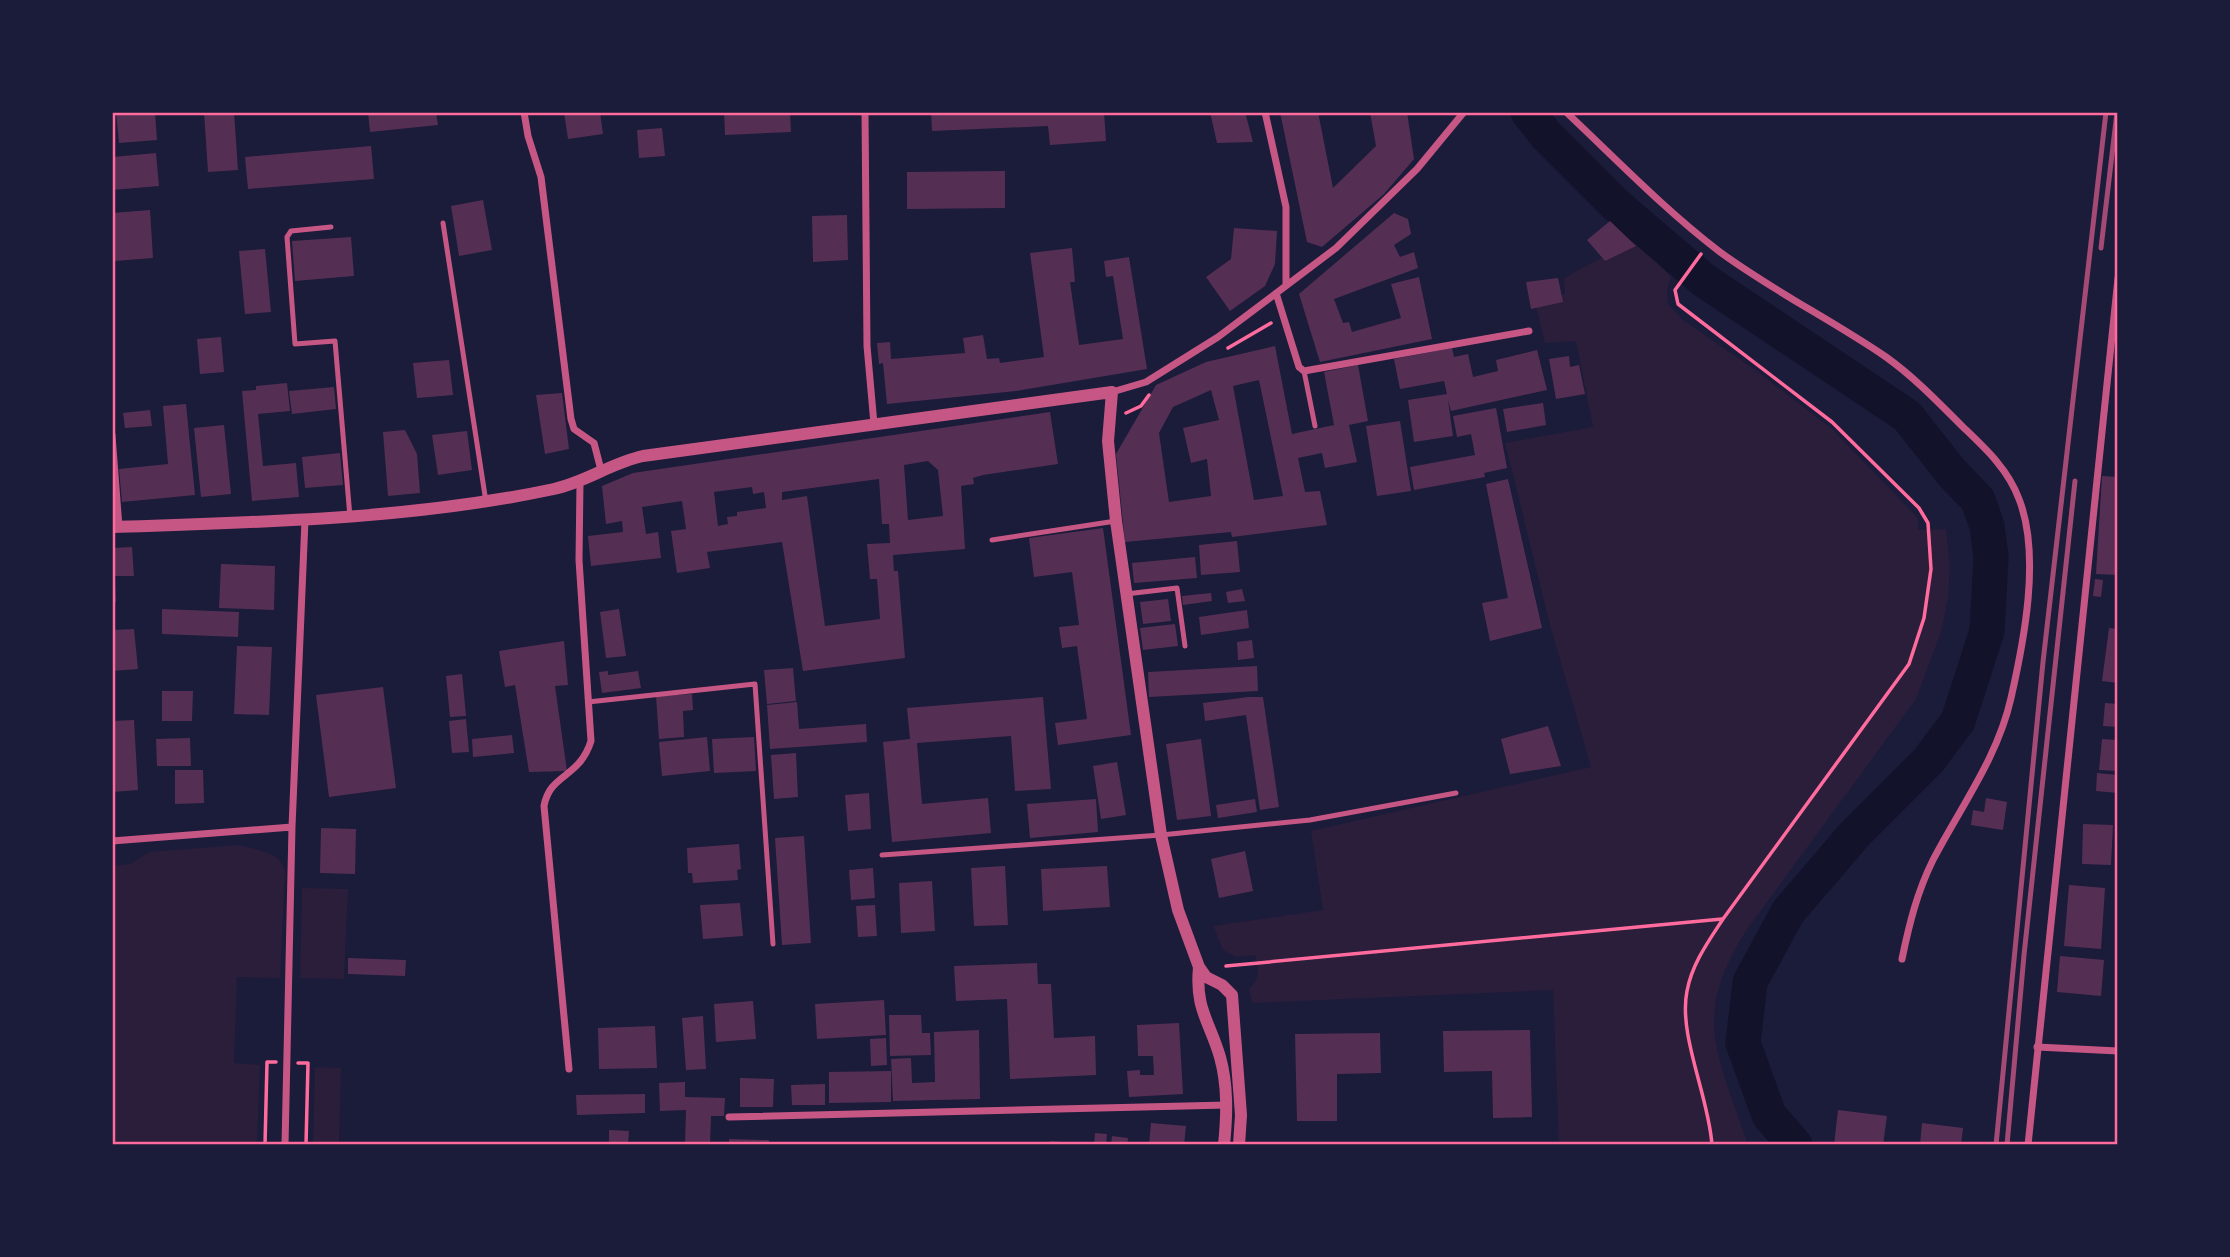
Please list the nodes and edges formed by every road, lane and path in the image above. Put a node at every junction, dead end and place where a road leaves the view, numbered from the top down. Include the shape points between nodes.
1 (524, 112) edge
2 (865, 112) edge
3 (1265, 112) edge
4 (1464, 112) edge
5 (1566, 112) edge
6 (443, 223) dead end
7 (331, 228) dead end
8 (1703, 256) dead end
9 (2118, 278) edge
10 (1286, 284) junction
11 (1276, 293) junction
12 (1529, 331) dead end
13 (1301, 369) junction
14 (1112, 392) junction
15 (874, 424) junction
16 (1315, 426) dead end
17 (112, 435) edge
18 (601, 470) junction
19 (580, 483) junction
20 (486, 502) junction
21 (350, 517) junction
22 (305, 520) junction
23 (1116, 521) junction
24 (116, 527) edge
25 (992, 540) dead end
26 (1126, 594) junction
27 (1185, 646) dead end
28 (589, 702) junction
29 (1456, 793) dead end
30 (292, 827) junction
31 (1161, 835) junction
32 (112, 841) edge
33 (882, 855) dead end
34 (1723, 919) junction
35 (773, 944) dead end
36 (1902, 959) dead end
37 (1226, 966) dead end
38 (1199, 967) junction
39 (2038, 1047) junction
40 (2118, 1051) edge
41 (569, 1069) dead end
42 (1227, 1105) junction
43 (729, 1117) dead end
44 (285, 1145) edge
45 (1224, 1145) edge
46 (1239, 1145) edge
47 (1712, 1145) edge
48 (2028, 1145) edge

1 - 18 street via 541,177 571,419 574,429 594,443
2 - 15 street via 867,346
3 - 10 street via 1286,207
4 - 10 street via 1377,212
5 - 36 street via 1717,250 1915,380 1993,456 2019,498 2027,522 2029,582 2011,701 1986,763 1918,895
6 - 20 lane
7 - 21 lane via 290,231 287,237 295,344 335,341
8 - 34 path via 1675,290 1678,304 1832,422 1904,492 1927,523 1931,569 1924,618 1901,679
9 - 39 street
10 - 11 street
11 - 13 street
11 - 14 street via 1218,337 1146,382
12 - 13 street
13 - 16 lane
14 - 15 street
14 - 23 street via 1108,441
15 - 18 street via 643,456
17 - 24 street
18 - 19 street
19 - 20 street
19 - 28 street via 579,560
20 - 21 street
21 - 22 street
22 - 24 street
22 - 30 street
23 - 25 lane
23 - 26 street
26 - 27 lane via 1177,588
26 - 31 street
28 - 35 lane via 755,684
28 - 41 street via 592,729 587,753 570,775 550,786 544,806
29 - 31 lane via 1310,820
30 - 32 street
30 - 44 street
31 - 33 lane
31 - 38 street via 1178,910
34 - 37 path
34 - 47 path via 1701,951 1686,991 1688,1033
38 - 42 street via 1198,1002 1220,1058
38 - 46 street via 1232,995
39 - 40 street
39 - 48 street
42 - 43 street
42 - 45 street

